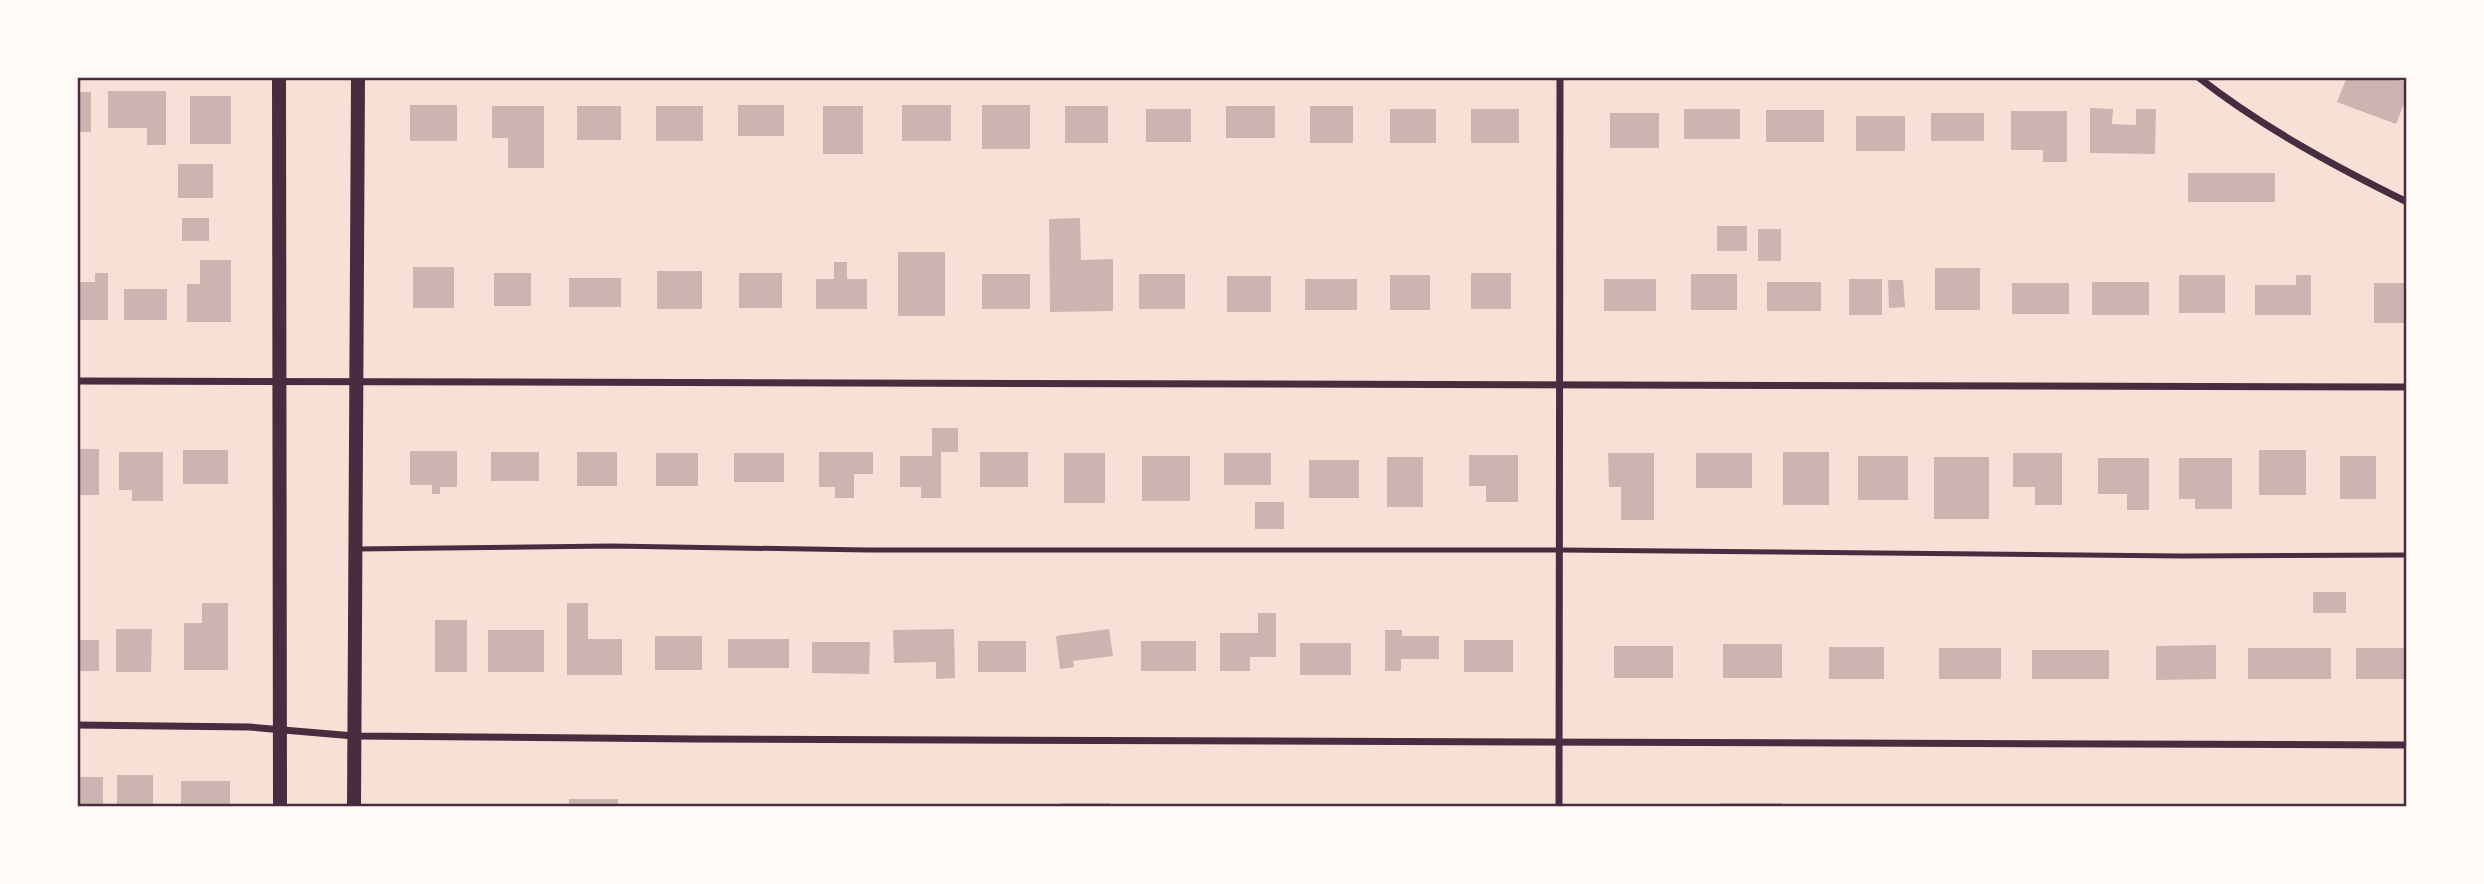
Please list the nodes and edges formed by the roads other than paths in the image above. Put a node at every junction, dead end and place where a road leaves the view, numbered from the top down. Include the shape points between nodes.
1 (278, 77) edge
2 (358, 77) edge
3 (1560, 77) edge
4 (2198, 77) edge
5 (2407, 202) edge
6 (356, 381) junction
7 (77, 382) edge
8 (279, 382) junction
9 (1560, 384) junction
10 (2407, 387) edge
11 (355, 549) junction
12 (1560, 550) junction
13 (2407, 555) edge
14 (77, 725) edge
15 (280, 729) junction
16 (354, 736) junction
17 (1560, 740) junction
18 (2407, 745) edge
19 (280, 807) edge
20 (354, 807) edge
21 (1559, 807) edge

1 - 8 main road
2 - 6 main road
3 - 9 street
4 - 5 street via 2237,107 2345,172
6 - 8 street
6 - 9 street
6 - 11 main road
7 - 8 street
8 - 15 main road
9 - 10 street
9 - 12 street
11 - 12 lane
11 - 16 main road
12 - 13 lane
12 - 17 street
14 - 15 street
15 - 16 street
15 - 19 main road
16 - 17 street
16 - 20 main road
17 - 18 street
17 - 21 street

